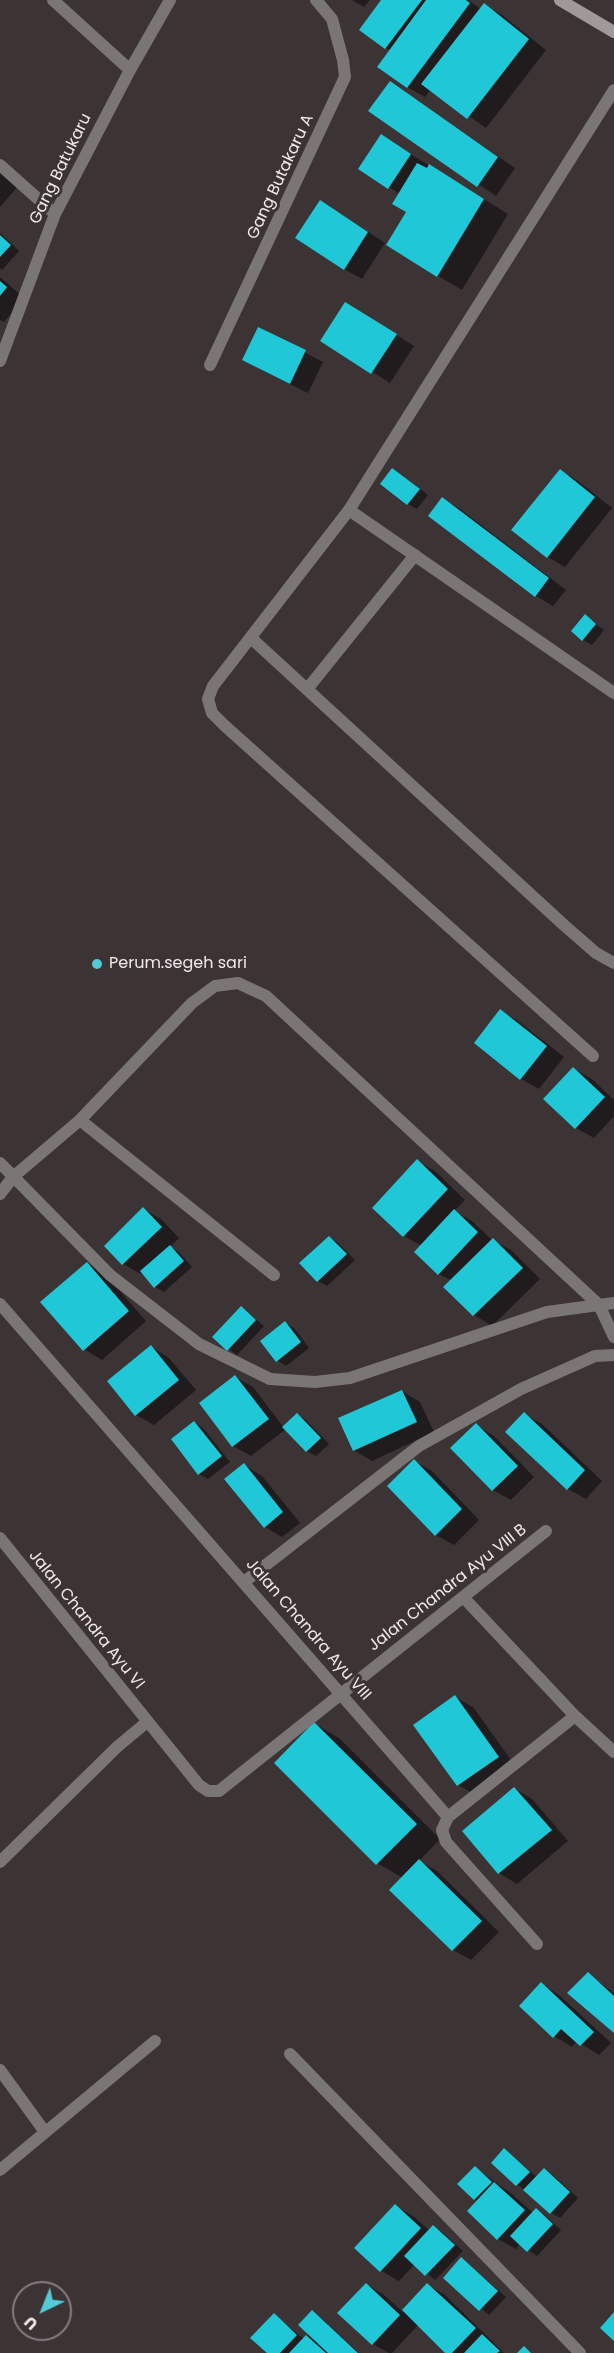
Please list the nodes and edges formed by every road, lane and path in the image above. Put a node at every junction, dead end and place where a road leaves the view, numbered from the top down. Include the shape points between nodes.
1 (53, 0) edge
2 (170, 0) edge
3 (316, 0) edge
4 (560, 0) edge
5 (614, 32) edge
6 (129, 70) junction
7 (614, 90) edge
8 (0, 165) edge
9 (55, 214) junction
10 (1, 354) edge
11 (210, 365) dead end
12 (349, 510) junction
13 (415, 555) junction
14 (251, 638) junction
15 (308, 688) junction
16 (614, 693) edge
17 (614, 963) edge
18 (593, 1056) dead end
19 (80, 1120) junction
20 (0, 1163) edge
21 (14, 1177) junction
22 (0, 1194) edge
23 (274, 1275) dead end
24 (614, 1303) edge
25 (0, 1304) edge
26 (599, 1305) junction
27 (614, 1337) edge
28 (614, 1354) edge
29 (546, 1531) dead end
30 (0, 1538) edge
31 (244, 1582) junction
32 (464, 1598) junction
33 (342, 1693) junction
34 (575, 1716) junction
35 (147, 1722) junction
36 (614, 1752) edge
37 (448, 1817) junction
38 (0, 1862) edge
39 (537, 1944) dead end
40 (155, 2041) dead end
41 (290, 2054) dead end
42 (0, 2070) edge
43 (45, 2132) junction
44 (0, 2169) edge
45 (580, 2353) edge

1 - 6 street
2 - 6 street, Gang Batukaru
3 - 11 street, Gang Butakaru A via 332,18 345,77
4 - 5 street
6 - 9 street, Gang Batukaru
7 - 12 street
8 - 9 street
9 - 10 street, Gang Batukaru
12 - 13 street
12 - 14 street
13 - 15 street
13 - 16 street
14 - 15 street
14 - 18 street via 213,686 208,699 212,713
15 - 17 street via 565,926
19 - 21 street
19 - 23 street
19 - 26 street via 192,1003 215,986 238,983 266,996
20 - 21 street
21 - 22 street
21 - 26 street via 119,1282 199,1344 270,1379 315,1382 350,1378 547,1312
24 - 26 street
25 - 31 street, Jalan Chandra Ayu VIII
26 - 27 street
28 - 31 street via 595,1356 521,1389 419,1446
29 - 32 street, Jalan Chandra Ayu VIII B
30 - 35 street, Jalan Chandra Ayu VI
31 - 33 street, Jalan Chandra Ayu VIII
32 - 33 street, Jalan Chandra Ayu VIII B
32 - 34 street
33 - 35 street, Jalan Chandra Ayu VI via 219,1791 208,1791 199,1785
33 - 37 street, Jalan Chandra Ayu VIII
34 - 36 street
34 - 37 street
35 - 38 street
37 - 39 street via 442,1830 446,1842
40 - 43 street
41 - 45 street
42 - 43 street
43 - 44 street

